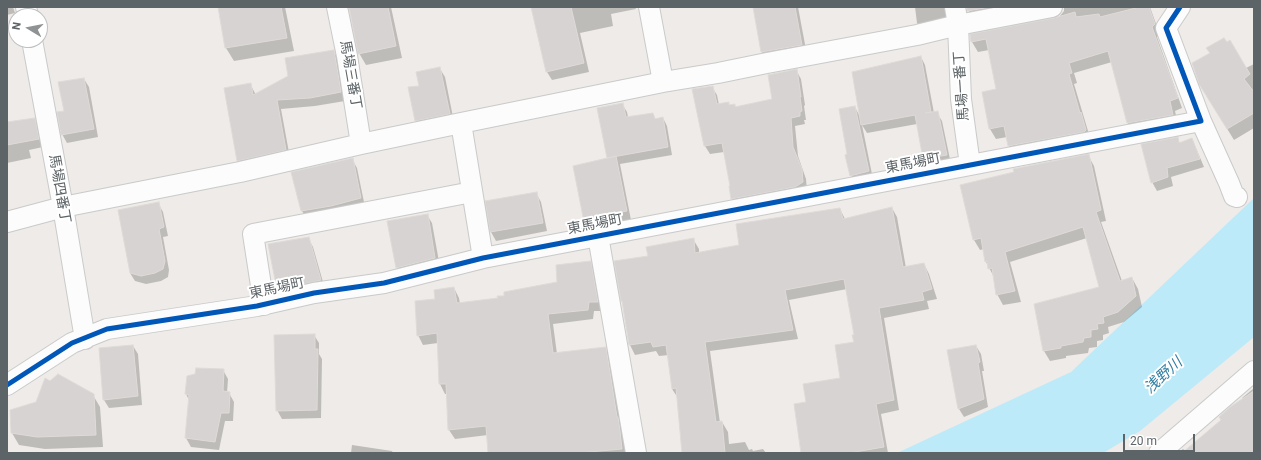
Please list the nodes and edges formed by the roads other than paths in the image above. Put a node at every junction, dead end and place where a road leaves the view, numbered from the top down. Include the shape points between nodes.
1 (337, 7) edge
2 (649, 7) edge
3 (1052, 7) edge
4 (1180, 7) edge
5 (956, 16) edge
6 (33, 48) edge
7 (663, 82) junction
8 (1201, 121) junction
9 (461, 123) junction
10 (361, 144) junction
11 (970, 165) junction
12 (472, 192) junction
13 (1237, 197) dead end
14 (63, 207) junction
15 (7, 222) edge
16 (598, 236) junction
17 (483, 258) junction
18 (264, 305) junction
19 (85, 339) junction
20 (1254, 371) edge
21 (7, 385) edge
22 (636, 453) edge
23 (1159, 453) edge

1 - 10 street, 馬場三番丁
2 - 7 street
3 - 5 street
4 - 8 street via 1166,28
5 - 7 street via 917,35
5 - 11 street, 馬場一番丁 via 961,99
6 - 14 street, 馬場四番丁
7 - 9 street
8 - 11 street, 東馬場町
8 - 13 street via 1234,196
9 - 10 street
9 - 12 street
10 - 14 street via 240,172
11 - 16 street, 東馬場町
12 - 17 street
12 - 18 street via 253,234
14 - 15 street
14 - 19 street, 馬場四番丁
16 - 17 street, 東馬場町
16 - 22 street
17 - 18 street, 東馬場町 via 384,283 314,293
18 - 19 street, 東馬場町 via 107,329
19 - 21 street, 東馬場町 via 72,343
20 - 23 street

